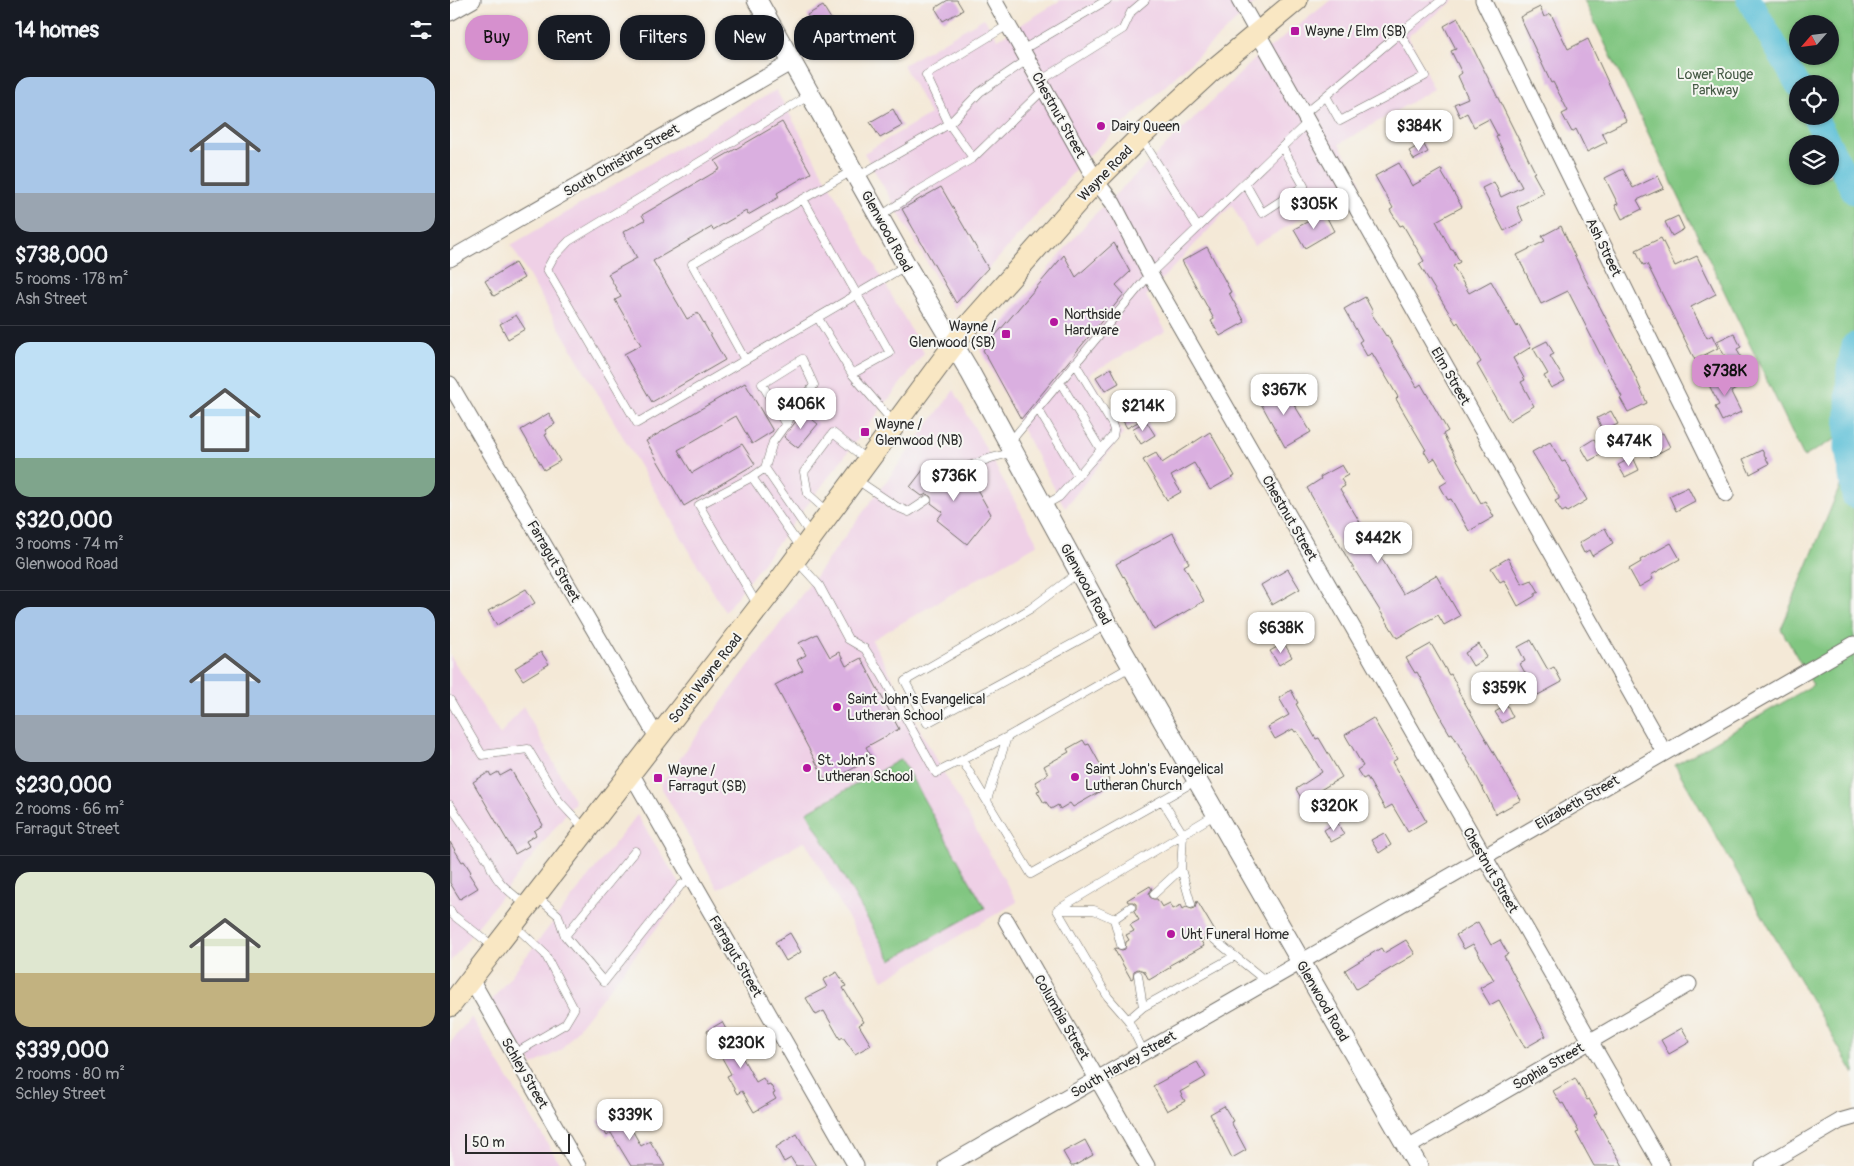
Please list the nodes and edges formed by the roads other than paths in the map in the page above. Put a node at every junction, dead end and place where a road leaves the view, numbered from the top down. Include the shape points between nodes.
1 (473, 0) edge
2 (757, 0) edge
3 (994, 0) edge
4 (1107, 0) edge
5 (1145, 0) edge
6 (1239, 0) edge
7 (1297, 0) edge
8 (1442, 0) edge
9 (1487, 2) edge
10 (450, 13) edge
11 (1008, 25) junction
12 (1257, 33) junction
13 (1400, 33) junction
14 (1025, 55) junction
15 (792, 62) junction
16 (1042, 85) junction
17 (811, 95) junction
18 (1326, 96) junction
19 (1305, 119) junction
20 (949, 124) junction
21 (1140, 136) junction
22 (1282, 147) junction
23 (973, 158) junction
24 (855, 174) junction
25 (1096, 181) junction
26 (1244, 182) junction
27 (803, 200) junction
28 (879, 217) junction
29 (1198, 228) junction
30 (450, 259) edge
31 (907, 265) junction
32 (1150, 274) junction
33 (856, 296) junction
34 (818, 318) junction
35 (953, 345) junction
36 (745, 360) junction
37 (1075, 364) junction
38 (852, 374) junction
39 (1060, 382) junction
40 (450, 384) edge
41 (1038, 409) junction
42 (786, 425) junction
43 (896, 425) junction
44 (1011, 448) junction
45 (1101, 450) junction
46 (868, 461) junction
47 (765, 468) junction
48 (947, 474) dead end
49 (1078, 476) junction
50 (752, 477) junction
51 (855, 479) junction
52 (1726, 494) dead end
53 (927, 500) dead end
54 (1043, 506) junction
55 (830, 513) junction
56 (803, 549) junction
57 (1079, 572) junction
58 (759, 607) junction
59 (1108, 625) junction
60 (1854, 644) edge
61 (1132, 666) junction
62 (450, 700) edge
63 (1007, 737) junction
64 (658, 739) junction
65 (1664, 752) junction
66 (962, 760) junction
67 (631, 773) junction
68 (1197, 780) junction
69 (987, 800) junction
70 (1162, 800) junction
71 (450, 805) edge
72 (1216, 814) junction
73 (586, 831) junction
74 (1183, 834) junction
75 (634, 851) dead end
76 (1483, 856) junction
77 (1181, 869) junction
78 (692, 879) junction
79 (1154, 894) dead end
80 (532, 901) junction
81 (1191, 904) dead end
82 (1131, 907) dead end
83 (1057, 910) junction
84 (452, 912) edge
85 (1114, 919) junction
86 (1006, 920) dead end
87 (513, 924) junction
88 (565, 936) junction
89 (1210, 936) dead end
90 (1121, 945) dead end
91 (495, 948) junction
92 (1236, 956) junction
93 (1301, 963) junction
94 (1138, 974) dead end
95 (471, 979) junction
96 (1267, 982) junction
97 (1689, 984) dead end
98 (452, 998) edge
99 (1143, 1007) junction
100 (1128, 1020) junction
101 (1590, 1041) junction
102 (1144, 1053) junction
103 (514, 1054) junction
104 (1097, 1079) junction
105 (1854, 1117) edge
106 (1408, 1147) junction
107 (578, 1166) edge
108 (856, 1166) edge
109 (946, 1166) edge
110 (1147, 1166) edge
111 (1418, 1166) edge
112 (1662, 1166) edge
113 (1763, 1166) edge

1 - 10 street
2 - 15 street, Glenwood Road
3 - 11 street, Chestnut Street
4 - 14 lane
5 - 16 lane via 1131,12 1123,29
6 - 12 street, Elm Street
7 - 12 main road, Wayne Road
8 - 13 lane
9 - 52 street, Ash Street
11 - 14 street, Chestnut Street
11 - 20 lane via 926,75
12 - 19 street, Elm Street
12 - 21 main road, Wayne Road
13 - 18 lane
13 - 18 lane via 1425,76 1340,121
14 - 16 street, Chestnut Street
14 - 20 lane via 980,92
15 - 17 street, Glenwood Road
15 - 30 street, South Christine Street
16 - 23 lane
16 - 25 street, Chestnut Street
17 - 24 street, Glenwood Road
17 - 36 lane via 570,241 547,269 637,423
18 - 19 lane
19 - 22 lane
19 - 65 street, Elm Street
20 - 23 lane
20 - 24 lane
21 - 25 main road, Wayne Road
21 - 29 lane
22 - 26 lane
22 - 26 lane via 1304,186 1262,212
23 - 28 lane
24 - 27 lane
24 - 28 street, Glenwood Road
25 - 32 street, Chestnut Street via 1113,203
25 - 35 main road, Wayne Road
26 - 29 lane
27 - 33 lane
27 - 36 lane via 692,264
28 - 31 street, Glenwood Road
29 - 32 lane
31 - 33 lane
31 - 35 street, Glenwood Road
32 - 37 lane
32 - 76 street, Chestnut Street
33 - 34 lane
33 - 38 lane via 890,353
34 - 36 lane
34 - 38 lane
35 - 43 main road, South Wayne Road
35 - 44 street, Glenwood Road
37 - 39 lane
37 - 45 lane via 1114,430
38 - 43 lane
39 - 41 lane
39 - 45 lane
40 - 64 street, Farragut Street
41 - 44 lane
41 - 49 lane
42 - 42 lane via 814,385 802,359 762,384
42 - 47 lane via 773,442
43 - 46 main road, South Wayne Road
44 - 48 lane
44 - 54 street, Glenwood Road
45 - 49 lane
46 - 51 main road, South Wayne Road
46 - 55 lane via 833,433 804,472 808,494
47 - 50 lane
47 - 56 lane
49 - 54 lane via 1059,497
50 - 56 lane
50 - 58 lane via 699,505
51 - 53 lane via 909,512
51 - 55 main road, South Wayne Road
54 - 57 street, Glenwood Road
55 - 56 main road, South Wayne Road
56 - 58 main road, South Wayne Road
56 - 66 lane via 848,639 865,649 936,773
57 - 59 street, Glenwood Road
57 - 59 lane via 1030,609 905,681 927,723
58 - 64 main road, South Wayne Road
59 - 61 street, Glenwood Road
60 - 65 street, Elizabeth Street
61 - 63 lane
61 - 68 street, Glenwood Road
62 - 73 lane via 482,755 528,749 559,801
63 - 66 lane
63 - 69 lane
64 - 67 main road, South Wayne Road
65 - 76 street, Elizabeth Street
66 - 69 lane
67 - 73 main road, South Wayne Road
67 - 78 street, Farragut Street
68 - 70 lane
68 - 72 street, Glenwood Road
69 - 70 lane via 1032,874
70 - 74 lane
71 - 80 lane via 489,862 498,882
72 - 74 lane
72 - 93 street, Glenwood Road
73 - 80 main road, South Wayne Road
74 - 77 lane
74 - 83 lane
75 - 88 lane
76 - 93 street, Elizabeth Street
76 - 101 street, Chestnut Street
77 - 79 lane
77 - 81 lane
78 - 88 lane via 681,885 604,982
78 - 108 street, Farragut Street
80 - 87 main road, South Wayne Road
80 - 88 lane via 558,915
82 - 85 lane
83 - 85 lane via 1094,910
83 - 100 lane via 1108,997
84 - 91 lane
85 - 90 lane
86 - 104 street, Columbia Street
87 - 91 main road, South Wayne Road
87 - 103 lane via 545,954 574,1009 565,1024
89 - 92 lane
91 - 95 main road, South Wayne Road
92 - 96 lane
92 - 99 lane
93 - 96 street, South Harvey Street
93 - 106 street, Glenwood Road
94 - 99 lane
95 - 98 main road, South Wayne Road
95 - 103 street, Schley Street
96 - 102 street, South Harvey Street
97 - 101 street, Sophia Street
99 - 100 lane
100 - 102 lane
101 - 106 street, Sophia Street
101 - 112 street, Chestnut Street
102 - 104 street, South Harvey Street
103 - 107 street, Schley Street
104 - 109 street, South Harvey Street
104 - 110 street, Columbia Street
105 - 113 street via 1840,1121
106 - 111 street, Glenwood Road

